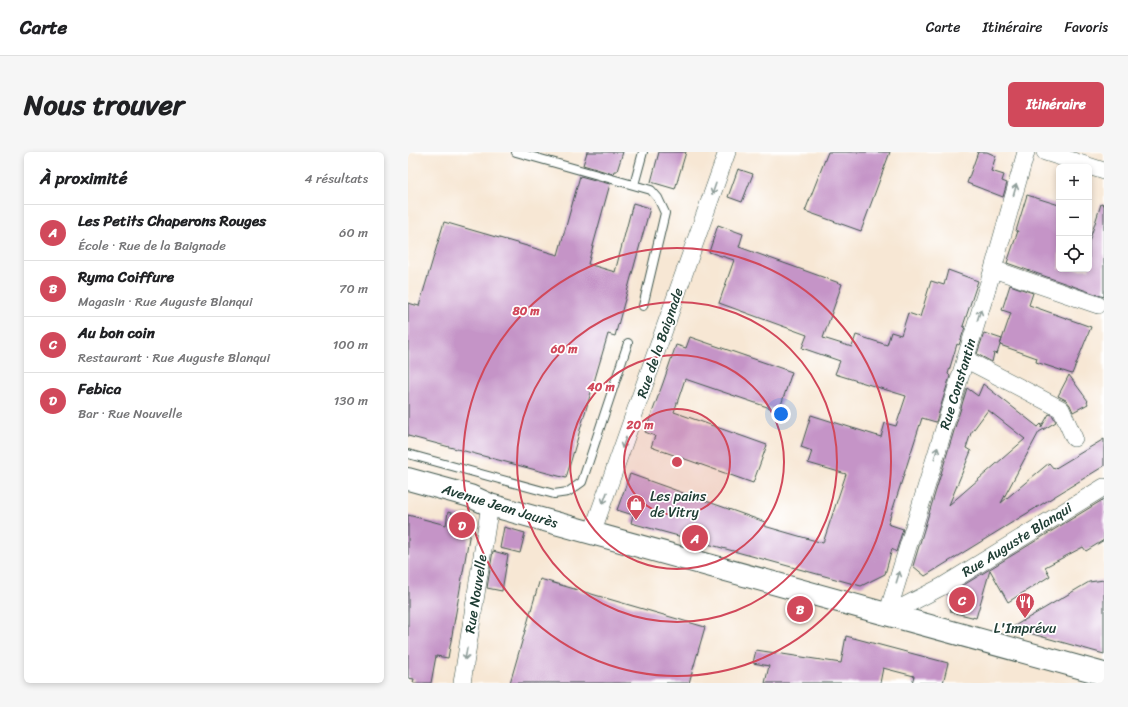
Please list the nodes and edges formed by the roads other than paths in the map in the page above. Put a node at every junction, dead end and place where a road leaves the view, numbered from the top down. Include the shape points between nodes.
1 (516, 152) edge
2 (643, 152) edge
3 (727, 152) edge
4 (1026, 152) edge
5 (1045, 152) edge
6 (1104, 171) edge
7 (634, 185) junction
8 (993, 269) junction
9 (1098, 305) dead end
10 (643, 306) dead end
11 (628, 343) dead end
12 (965, 359) junction
13 (1074, 438) dead end
14 (408, 454) edge
15 (408, 479) edge
16 (1104, 487) edge
17 (490, 505) junction
18 (592, 533) junction
19 (887, 614) junction
20 (1104, 674) edge
21 (462, 683) edge

1 - 7 lane
2 - 7 lane
3 -> 18 street, Rue de la Baignade
8 -> 4 street, Rue Constantin
5 - 6 street
7 - 10 lane via 651,190 665,213
8 - 9 street
12 -> 8 street, Rue Constantin
11 - 14 lane via 582,482 568,492 554,494
12 - 13 street via 1061,409
19 -> 12 street, Rue Constantin
15 - 17 main road, Avenue Jean Jaurès via 470,496
16 - 19 street, Rue Auguste Blanqui via 943,586
17 - 18 main road, Avenue Jean Jaurès
17 -> 21 street, Rue Nouvelle
18 - 19 main road, Avenue Jean Jaurès
19 - 20 main road, Avenue Jean Jaurès

